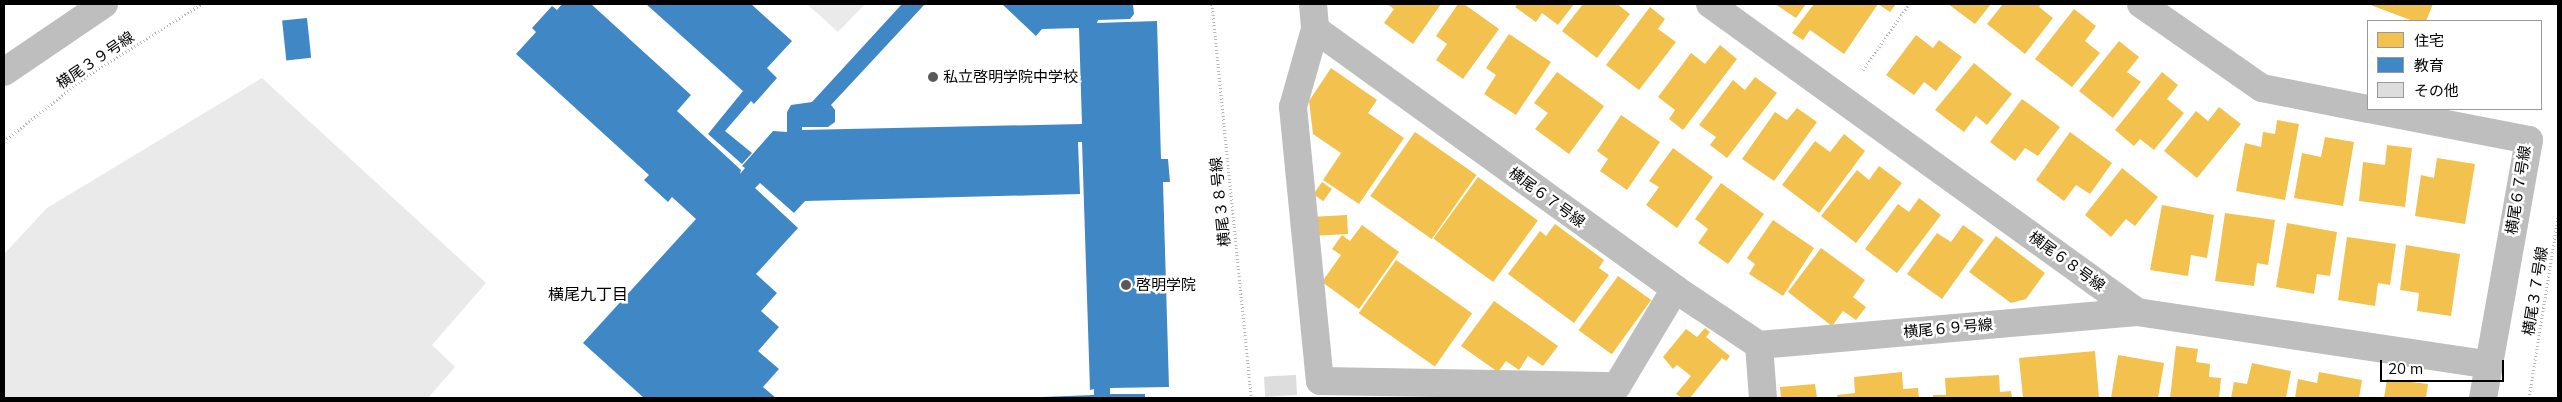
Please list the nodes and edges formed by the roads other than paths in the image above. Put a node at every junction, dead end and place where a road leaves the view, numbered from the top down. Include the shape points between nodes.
1 (104, 4) edge
2 (1710, 4) edge
3 (2141, 4) edge
4 (1314, 17) edge
5 (4, 72) edge
6 (2367, 109) edge
7 (2374, 110) edge
8 (1675, 289) junction
9 (2137, 312) junction
10 (1759, 345) junction
11 (2487, 364) junction
12 (1763, 398) edge
13 (2483, 398) edge

1 - 5 street
2 - 9 street, 横尾６８号線
3 - 6 street, 横尾６７号線 via 2262,88
4 - 8 street, 横尾６７号線
4 - 8 street via 1293,107 1320,381 1617,386
7 - 11 street, 横尾６７号線 via 2529,140
8 - 10 street, 横尾６７号線
9 - 10 street, 横尾６９号線
9 - 11 street, 横尾６８号線
10 - 12 street
11 - 13 street, 横尾６７号線

